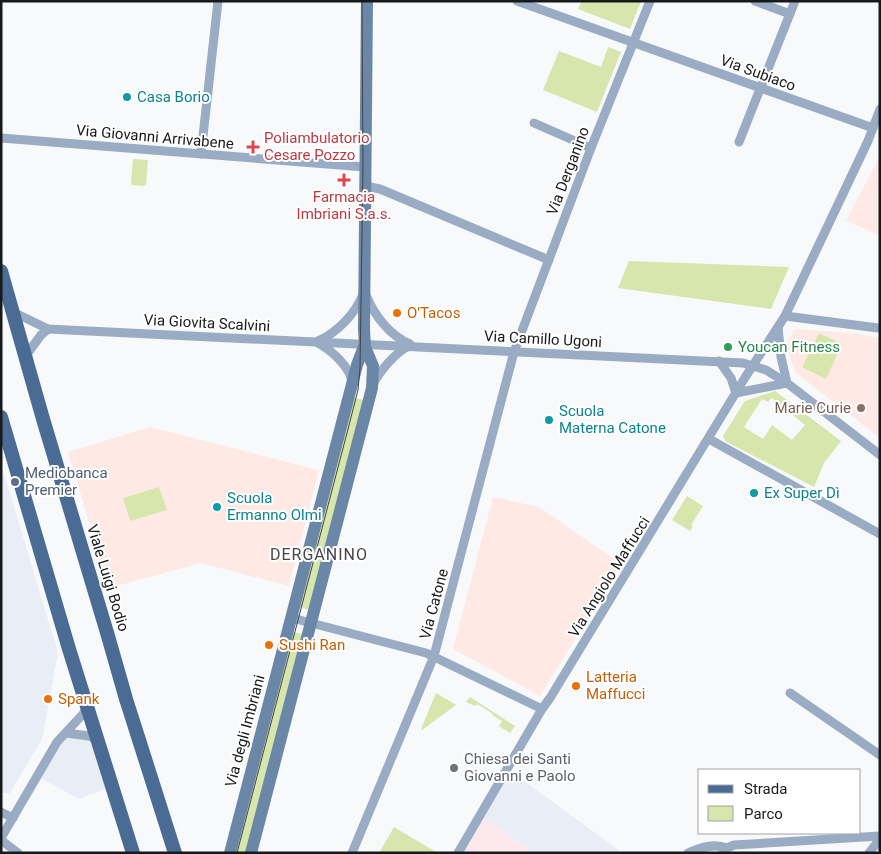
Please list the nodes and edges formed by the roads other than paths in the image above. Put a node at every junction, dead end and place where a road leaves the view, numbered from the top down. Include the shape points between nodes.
1 (218, 1) edge
2 (367, 1) edge
3 (517, 1) edge
4 (650, 1) edge
5 (755, 1) edge
6 (795, 1) edge
7 (790, 14) junction
8 (633, 43) junction
9 (761, 88) junction
10 (880, 109) edge
11 (534, 123) dead end
12 (873, 128) junction
13 (1, 138) edge
14 (739, 142) dead end
15 (591, 148) junction
16 (201, 154) junction
17 (365, 168) junction
18 (365, 186) junction
19 (549, 260) junction
20 (1, 271) edge
21 (364, 284) junction
22 (7, 310) edge
23 (785, 316) junction
24 (778, 327) junction
25 (48, 328) junction
26 (878, 328) dead end
27 (313, 342) junction
28 (365, 344) junction
29 (415, 346) junction
30 (514, 352) junction
31 (25, 357) junction
32 (719, 361) junction
33 (753, 365) junction
34 (787, 383) junction
35 (352, 385) junction
36 (371, 392) junction
37 (736, 393) junction
38 (1, 417) edge
39 (709, 439) junction
40 (880, 455) edge
41 (880, 534) edge
42 (292, 618) junction
43 (311, 623) junction
44 (434, 656) junction
45 (790, 693) dead end
46 (87, 706) junction
47 (542, 709) junction
48 (66, 733) junction
49 (97, 739) junction
50 (880, 756) edge
51 (1, 812) edge
52 (13, 818) junction
53 (880, 838) edge
54 (1, 839) edge
55 (727, 849) edge
56 (18, 853) edge
57 (133, 853) edge
58 (175, 853) edge
59 (230, 853) edge
60 (251, 853) edge
61 (352, 853) edge
62 (458, 853) edge
63 (688, 853) edge
64 (869, 853) edge

1 - 16 street
2 - 17 street, Via degli Imbriani
3 - 8 street, Via Subiaco
4 - 8 street, Via Derganino
5 - 7 street
6 - 7 street
7 - 9 street
8 - 9 street, Via Subiaco
8 - 15 street, Via Derganino
9 - 12 street, Via Subiaco
9 - 14 street
10 - 12 street, Via Angiolo Maffucci
11 - 15 street
12 - 23 street, Via Angiolo Maffucci
13 - 16 street, Via Giovanni Arrivabene
15 - 19 street, Via Derganino
16 - 17 street, Via Giovanni Arrivabene
17 - 18 street, Via degli Imbriani
18 - 19 street via 380,189
18 - 21 street, Via degli Imbriani
19 - 30 street, Via Derganino
20 - 22 main road, Viale Luigi Bodio
21 - 27 street, Via degli Imbriani via 361,298 351,315 330,334
21 - 28 street, Via degli Imbriani
21 - 29 street, Via degli Imbriani via 369,302 382,322 399,338
22 - 25 street, Via Giovita Scalvini
22 - 31 main road, Viale Luigi Bodio
23 - 24 street, Via Angiolo Maffucci
23 - 26 street
24 - 33 street, Via Angiolo Maffucci
24 - 34 street
25 - 27 street, Via Giovita Scalvini
25 - 31 street
27 - 28 street, Via Giovita Scalvini
27 - 35 street via 323,346 340,362
28 - 29 street, Via Camillo Ugoni
28 - 35 street, Via degli Imbriani
28 - 36 street, Via degli Imbriani via 373,366
29 - 30 street, Via Camillo Ugoni
29 - 36 street, Via degli Imbriani via 405,347 387,365
30 - 32 street, Via Camillo Ugoni
30 - 44 street, Via Catone
31 - 58 main road, Viale Luigi Bodio
32 - 33 street, Via Camillo Ugoni
32 - 37 street via 731,378
33 - 34 street, Via Camillo Ugoni
33 - 37 street, Via Angiolo Maffucci
34 - 37 street
34 - 40 street, Via Camillo Ugoni
35 - 42 street, Via degli Imbriani
36 - 43 street, Via degli Imbriani
37 - 39 street, Via Angiolo Maffucci
38 - 46 main road
39 - 41 street
39 - 47 street, Via Angiolo Maffucci
42 - 43 street
42 - 59 street, Via degli Imbriani
43 - 44 street
43 - 60 street, Via degli Imbriani
44 - 47 street
44 - 61 street, Via Catone
45 - 50 street
46 - 48 street
46 - 49 main road
47 - 62 street, Via Angiolo Maffucci
48 - 49 street
48 - 52 street
49 - 57 main road
51 - 52 street
52 - 54 street
53 - 55 street
53 - 64 street
54 - 56 street
55 - 63 street via 718,844

